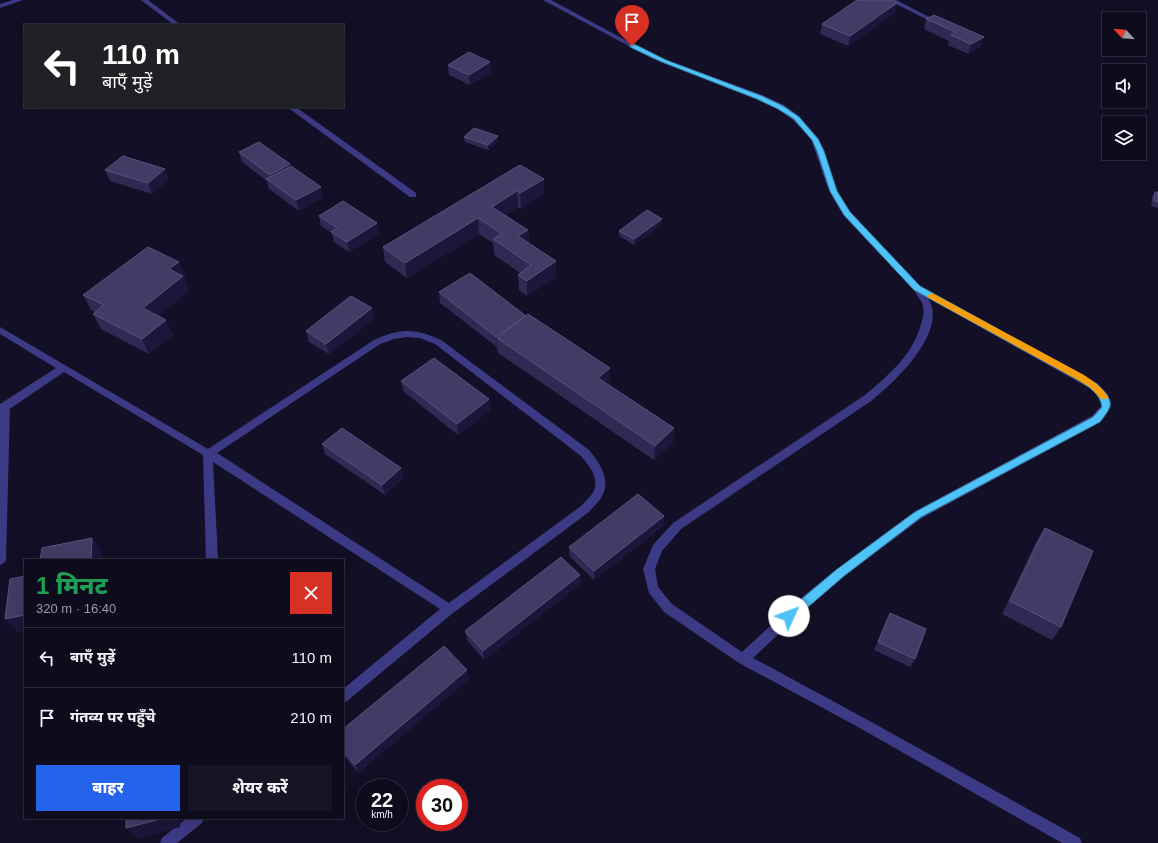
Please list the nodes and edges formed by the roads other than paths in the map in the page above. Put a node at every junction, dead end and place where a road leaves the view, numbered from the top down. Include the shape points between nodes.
1 (20, 0) edge
2 (144, 0) edge
3 (546, 0) edge
4 (892, 0) edge
5 (0, 6) edge
6 (177, 24) edge
7 (950, 28) edge
8 (292, 108) edge
9 (412, 196) dead end
10 (917, 288) junction
11 (0, 330) edge
12 (62, 368) junction
13 (3, 407) edge
14 (208, 454) junction
15 (212, 559) edge
16 (0, 560) edge
17 (449, 609) junction
18 (742, 658) junction
19 (344, 696) edge
20 (196, 819) edge
21 (167, 843) edge
22 (1075, 843) edge

1 - 5 street
2 - 6 street
3 - 10 street via 656,58 759,97 781,107 796,118 815,139 833,191 847,214
4 - 7 street
8 - 9 street
10 - 18 street via 927,304 928,316 922,338 888,382 677,526 657,548 649,569 653,589 668,608
10 - 18 street via 1094,386 1105,397 1106,407 1096,419 918,514 840,573
11 - 12 street
12 - 13 street
12 - 14 street
13 - 16 street
14 - 15 street
14 - 17 street
14 - 17 street via 393,334 424,335 438,342 585,453 595,465 600,478 598,494 585,509
17 - 19 street
18 - 22 street
20 - 21 street

